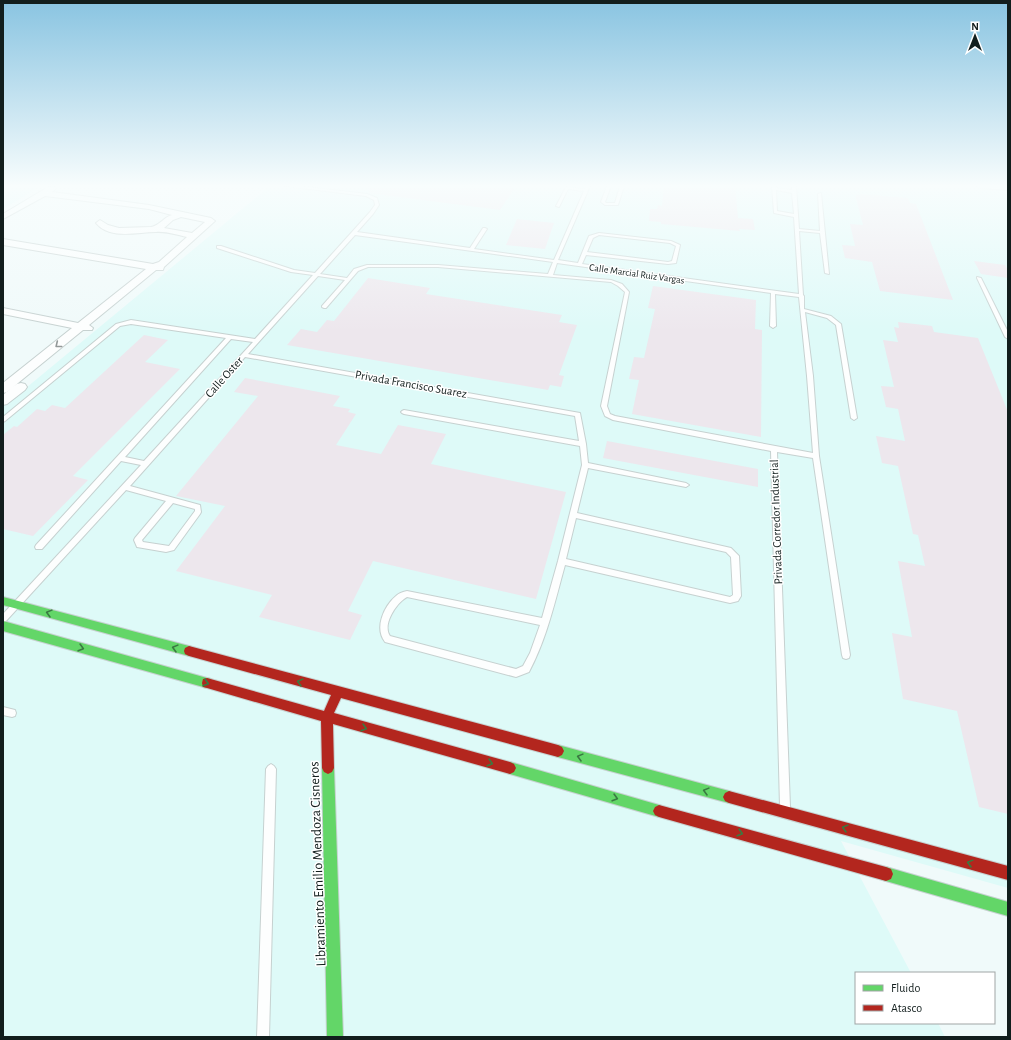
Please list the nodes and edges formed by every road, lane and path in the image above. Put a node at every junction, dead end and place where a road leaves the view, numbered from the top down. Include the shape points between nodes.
1 (186, 235) edge
2 (352, 235) edge
3 (364, 235) edge
4 (481, 235) edge
5 (568, 235) edge
6 (597, 235) edge
7 (603, 235) edge
8 (797, 235) edge
9 (822, 235) edge
10 (194, 236) joint
11 (3, 242) edge
12 (219, 247) dead end
13 (471, 250) junction
14 (584, 253) junction
15 (556, 262) junction
16 (579, 265) junction
17 (160, 267) junction
18 (827, 273) dead end
19 (315, 275) junction
20 (550, 275) junction
21 (979, 278) dead end
22 (346, 280) junction
23 (772, 292) junction
24 (802, 296) junction
25 (324, 307) dead end
26 (802, 310) junction
27 (3, 311) edge
28 (81, 326) junction
29 (773, 326) dead end
30 (92, 328) junction
31 (230, 337) junction
32 (1008, 337) edge
33 (256, 341) junction
34 (244, 354) junction
35 (3, 389) edge
36 (3, 401) edge
37 (404, 412) dead end
38 (854, 418) dead end
39 (3, 420) edge
40 (584, 444) junction
41 (774, 449) junction
42 (816, 456) junction
43 (120, 458) junction
44 (146, 464) junction
45 (585, 465) junction
46 (686, 486) dead end
47 (125, 487) junction
48 (171, 500) junction
49 (573, 515) junction
50 (39, 547) dead end
51 (562, 561) junction
52 (3, 601) edge
53 (16, 604) junction
54 (3, 619) edge
55 (545, 622) junction
56 (3, 626) edge
57 (846, 655) dead end
58 (338, 692) junction
59 (327, 717) junction
60 (271, 769) dead end
61 (785, 812) junction
62 (785, 825) dead end
63 (1008, 873) edge
64 (1008, 909) edge
65 (263, 1037) edge
66 (335, 1037) edge

1 - 10 street
2 - 19 lane, Calle Oster
3 - 13 lane, Calle Marcial Ruiz Vargas
4 - 13 lane
5 - 15 lane
6 - 14 lane via 591,237
7 - 14 lane via 671,242 678,245 674,262
8 - 24 lane
9 - 18 lane
10 - 17 street
11 - 17 street
12 - 19 lane via 293,271
13 - 15 lane, Calle Marcial Ruiz Vargas
14 - 16 lane
15 - 16 lane, Calle Marcial Ruiz Vargas
15 - 20 lane
16 - 23 lane, Calle Marcial Ruiz Vargas
17 - 28 street
17 - 30 street
19 - 22 lane
19 - 33 lane, Calle Oster
20 - 22 lane via 433,265 367,266 356,270
20 - 41 lane via 611,281 625,288 627,292 604,406 607,415
21 - 32 lane
22 - 25 lane
23 - 24 lane, Calle Marcial Ruiz Vargas
23 - 29 lane
24 - 26 lane
26 - 38 lane via 829,317 838,324
26 - 42 lane
27 - 28 street
28 - 30 street
28 -> 35 street
30 - 36 street
31 - 33 lane
31 - 39 lane via 131,322 118,325
31 - 43 lane
33 - 34 lane, Calle Oster
34 - 40 lane, Privada Francisco Suarez via 578,414
34 - 44 lane, Calle Oster
37 - 40 lane
40 - 45 lane
41 - 42 lane, Privada Corredor Industrial
41 - 61 lane, Privada Corredor Industrial
42 - 57 lane
43 - 44 lane
43 - 50 lane
44 - 47 lane, Calle Oster
45 - 46 lane
45 - 49 lane
47 - 48 lane
47 - 53 lane, Calle Oster
48 - 48 lane via 198,507 198,512 171,548 140,545 138,540
49 - 51 lane
49 - 51 lane via 728,550 735,556 737,596 730,600
51 - 55 lane
52 - 53 main road
53 - 54 lane, Calle Oster
58 -> 53 main road
55 - 55 lane via 407,594 398,598 386,617 384,629 388,639 516,673 526,669
56 -> 59 main road
58 - 59 main road, Libramiento Emilio Mendoza Cisneros
61 -> 58 main road
59 -> 64 main road via 786,843
59 - 66 main road, Libramiento Emilio Mendoza Cisneros
60 - 65 lane
61 - 62 main road
63 -> 61 main road

